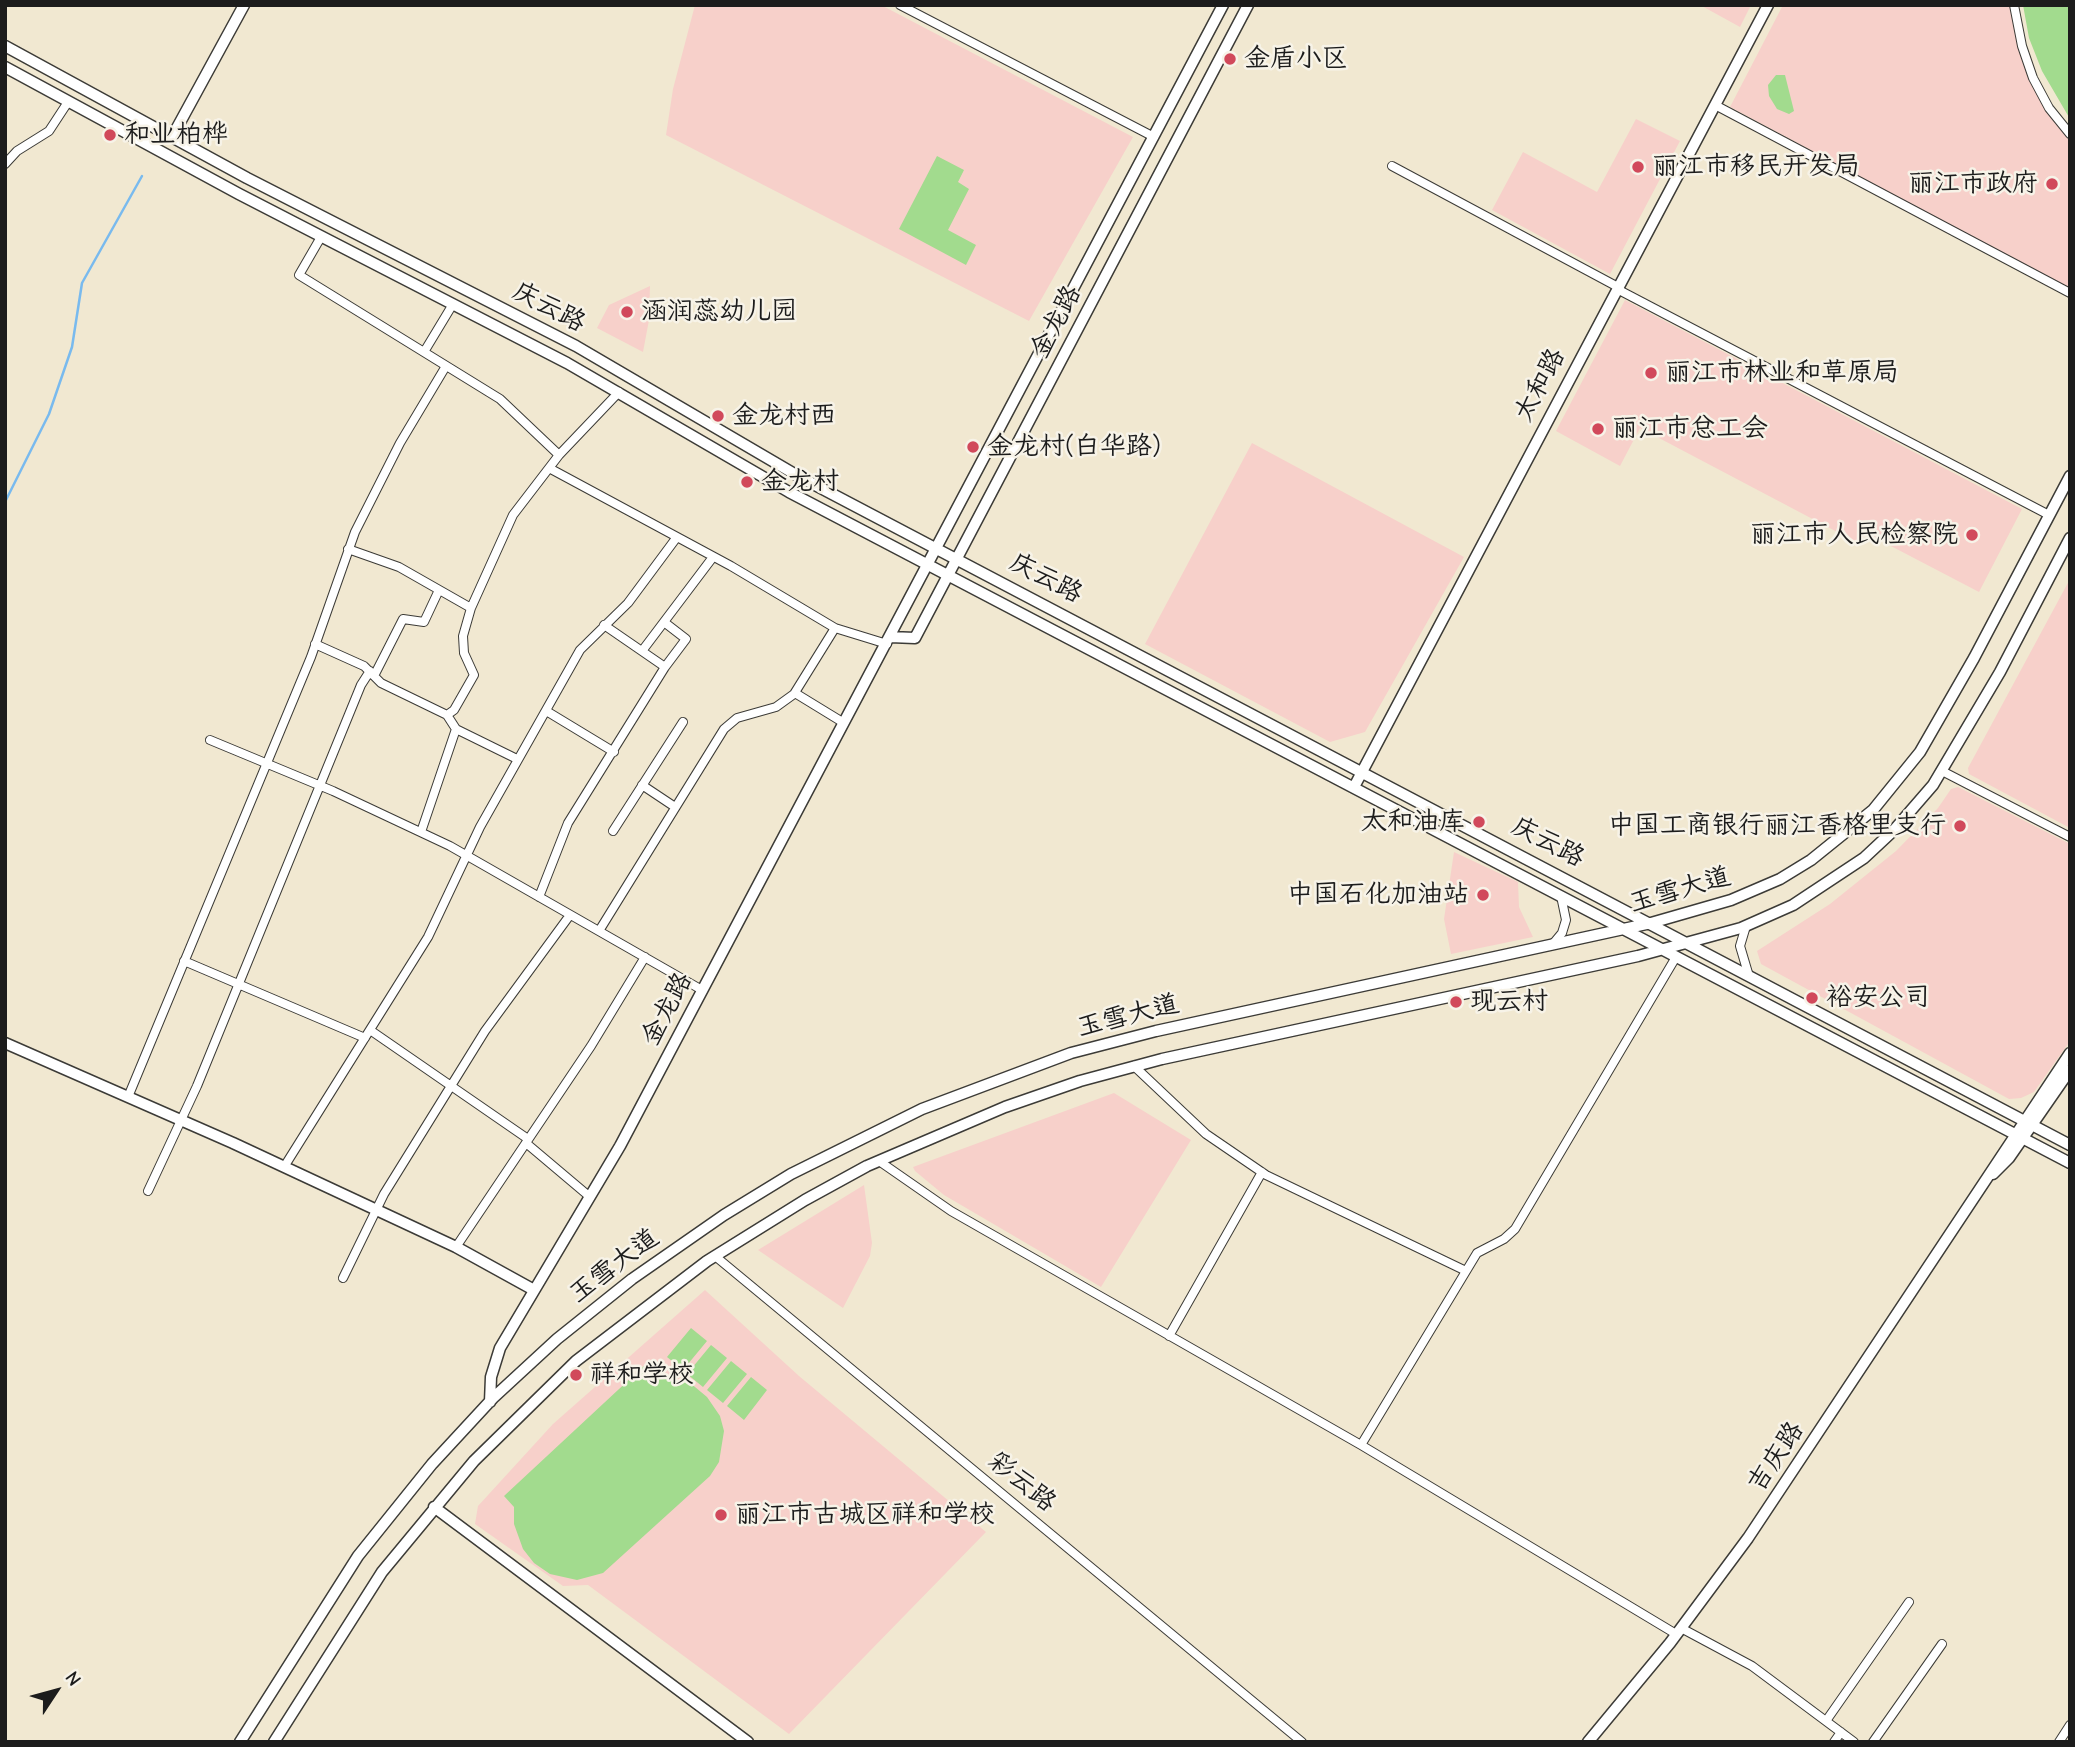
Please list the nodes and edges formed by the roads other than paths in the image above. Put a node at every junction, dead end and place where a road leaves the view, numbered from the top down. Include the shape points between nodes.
1 (244, 5) edge
2 (900, 5) edge
3 (1223, 5) edge
4 (1248, 5) edge
5 (1768, 5) edge
6 (2014, 5) edge
7 (5, 46) edge
8 (5, 67) edge
9 (68, 102) junction
10 (1715, 105) junction
11 (2070, 134) edge
12 (172, 137) junction
13 (1154, 137) junction
14 (5, 164) edge
15 (1392, 166) dead end
16 (321, 237) junction
17 (1617, 288) junction
18 (2070, 293) edge
19 (453, 304) junction
20 (424, 352) junction
21 (446, 366) junction
22 (619, 392) junction
23 (559, 455) junction
24 (549, 468) junction
25 (2070, 475) edge
26 (2049, 515) junction
27 (677, 537) junction
28 (2070, 539) edge
29 (938, 547) junction
30 (348, 549) junction
31 (713, 557) junction
32 (957, 558) junction
33 (929, 564) junction
34 (949, 574) junction
35 (439, 590) junction
36 (471, 608) junction
37 (664, 622) junction
38 (604, 625) junction
39 (835, 628) junction
40 (888, 640) junction
41 (315, 644) junction
42 (642, 651) junction
43 (665, 667) junction
44 (372, 674) junction
45 (795, 693) junction
46 (548, 712) junction
47 (447, 715) junction
48 (683, 722) dead end
49 (844, 723) junction
50 (456, 729) junction
51 (210, 740) dead end
52 (614, 752) junction
53 (517, 759) junction
54 (266, 763) junction
55 (1363, 771) junction
56 (1942, 771) junction
57 (642, 785) junction
58 (319, 786) junction
59 (1354, 787) junction
60 (676, 807) junction
61 (613, 831) dead end
62 (421, 832) junction
63 (2070, 837) edge
64 (466, 855) junction
65 (1561, 896) junction
66 (539, 897) junction
67 (570, 915) junction
68 (1651, 923) junction
69 (1746, 926) junction
70 (1624, 930) junction
71 (599, 931) junction
72 (1689, 943) junction
73 (1549, 947) junction
74 (1663, 950) junction
75 (645, 957) junction
76 (1676, 957) junction
77 (184, 961) junction
78 (1748, 973) junction
79 (240, 985) junction
80 (702, 990) junction
81 (367, 1034) junction
82 (5, 1043) edge
83 (2070, 1053) edge
84 (1135, 1066) junction
85 (2070, 1070) edge
86 (451, 1086) junction
87 (128, 1097) junction
88 (181, 1120) junction
89 (2028, 1122) junction
90 (2018, 1136) junction
91 (527, 1141) junction
92 (2070, 1144) edge
93 (879, 1161) junction
94 (2070, 1163) edge
95 (284, 1167) junction
96 (1262, 1172) junction
97 (148, 1191) dead end
98 (590, 1197) junction
99 (376, 1210) junction
100 (456, 1247) junction
101 (715, 1256) junction
102 (1466, 1271) junction
103 (343, 1278) dead end
104 (534, 1290) junction
105 (1169, 1336) junction
106 (489, 1402) junction
107 (1361, 1445) junction
108 (434, 1507) junction
109 (1909, 1602) dead end
110 (1678, 1631) junction
111 (1942, 1644) dead end
112 (1826, 1721) junction
113 (2070, 1725) edge
114 (1841, 1732) junction
115 (240, 1742) edge
116 (274, 1742) edge
117 (748, 1742) edge
118 (1302, 1742) edge
119 (1588, 1742) edge
120 (1834, 1742) edge
121 (1854, 1742) edge
122 (1873, 1742) edge
123 (2059, 1742) edge

1 - 12 main road
2 - 13 street
3 - 13 main road, 金龙路
4 - 32 main road, 金龙路
5 - 10 main road, 太和路
6 - 11 street via 2033,78
7 - 12 main road, 庆云路
8 - 9 main road, 庆云路
9 - 14 street via 49,131
9 - 16 main road, 庆云路
10 - 17 main road, 太和路
10 - 18 street
12 - 29 main road, 庆云路 via 554,334 798,476
13 - 29 main road, 金龙路
15 - 17 street
16 - 19 main road, 庆云路
16 - 20 street via 299,275
17 - 26 street
17 - 55 main road, 太和路
19 - 20 street
19 - 22 main road, 庆云路
20 - 21 street
21 - 23 street via 500,399
21 - 30 street via 389,463
22 - 23 street
22 - 33 main road, 庆云路 via 789,492
23 - 24 street
24 - 27 street
24 - 36 street via 513,515
25 - 26 main road, 玉雪大道
26 - 68 main road, 玉雪大道 via 1930,736 1873,810 1829,848 1780,879 1731,900
27 - 31 street
27 - 38 street via 628,603
28 - 56 main road, 玉雪大道
29 - 32 main road, 庆云路
29 - 33 main road, 金龙路
30 - 35 street via 399,567
30 - 41 street
31 - 37 street
31 - 39 street
32 - 34 main road, 金龙路
32 - 55 main road, 庆云路
33 - 34 main road, 庆云路
33 - 40 main road, 金龙路
34 - 40 main road, 金龙路 via 915,638
34 - 59 main road, 庆云路
35 - 36 street
35 - 44 street via 424,622 403,619
36 - 47 street via 463,642 474,676
37 - 42 street
37 - 43 street via 686,639
38 - 42 street
38 - 46 street via 580,650
39 - 40 street
39 - 45 street
40 - 49 main road, 金龙路
41 - 44 street
41 - 54 street
42 - 43 street
43 - 52 street
44 - 47 street
44 - 58 street via 361,685
45 - 49 street
45 - 60 street via 776,707 728,724
46 - 52 street
46 - 53 street
47 - 50 street
48 - 57 street
49 - 80 main road, 金龙路
50 - 53 street
50 - 62 street
51 - 54 street
52 - 66 street via 568,823
53 - 64 street
54 - 58 street
54 - 77 street
55 - 59 main road, 太和路
55 - 68 main road, 庆云路
56 - 63 street
56 - 69 main road, 玉雪大道 via 1894,830 1846,872 1793,905
57 - 60 street
57 - 61 street
58 - 62 street
58 - 79 street
59 - 65 main road, 庆云路
60 - 71 street
62 - 64 street
64 - 66 street
64 - 81 street via 428,937
65 - 70 main road, 庆云路
65 - 73 street via 1566,908 1564,927
66 - 67 street
67 - 71 street
67 - 86 street via 485,1031
68 - 70 main road, 玉雪大道
68 - 72 main road, 庆云路
69 - 72 main road, 玉雪大道
69 - 78 street via 1740,946
70 - 73 main road, 玉雪大道
70 - 74 main road, 庆云路
71 - 75 street
72 - 74 main road, 玉雪大道
72 - 78 main road, 庆云路
73 - 106 main road, 玉雪大道 via 1127,1038 1032,1066 922,1109 812,1163 691,1237 580,1320
74 - 76 main road, 庆云路
74 - 84 main road, 玉雪大道
75 - 80 street
75 - 91 street
76 - 90 main road, 庆云路
76 - 102 street via 1515,1229 1477,1253
77 - 79 street
77 - 87 street
78 - 89 main road, 庆云路
79 - 81 street
79 - 88 street
80 - 98 main road, 金龙路
81 - 86 street
81 - 95 street
82 - 87 main road
83 - 89 main road, 吉庆路
84 - 93 main road, 玉雪大道 via 1005,1107
84 - 96 street via 1206,1135
85 - 89 main road, 吉庆路
86 - 91 street
86 - 99 street
87 - 88 main road
88 - 95 main road
88 - 97 street
89 - 90 main road, 吉庆路
89 - 92 main road, 庆云路
90 - 94 main road, 庆云路
90 - 110 main road, 吉庆路 via 1786,1484
91 - 98 street
91 - 100 street
93 - 101 main road, 玉雪大道 via 805,1199
93 - 105 street via 951,1211
95 - 99 main road
96 - 102 street
96 - 105 street
98 - 104 main road, 金龙路
99 - 100 main road
99 - 103 street
100 - 104 main road
101 - 108 main road, 玉雪大道 via 561,1374
101 - 118 street, 彩云路
102 - 107 street
104 - 106 main road, 金龙路 via 500,1348
105 - 107 street
106 - 115 main road, 玉雪大道 via 358,1556
107 - 110 street
108 - 116 main road, 玉雪大道 via 382,1572
108 - 117 main road
109 - 112 street
110 - 112 street via 1752,1666
110 - 119 main road, 吉庆路
111 - 122 street
112 - 114 street
113 - 123 street
114 - 120 street
114 - 121 street

